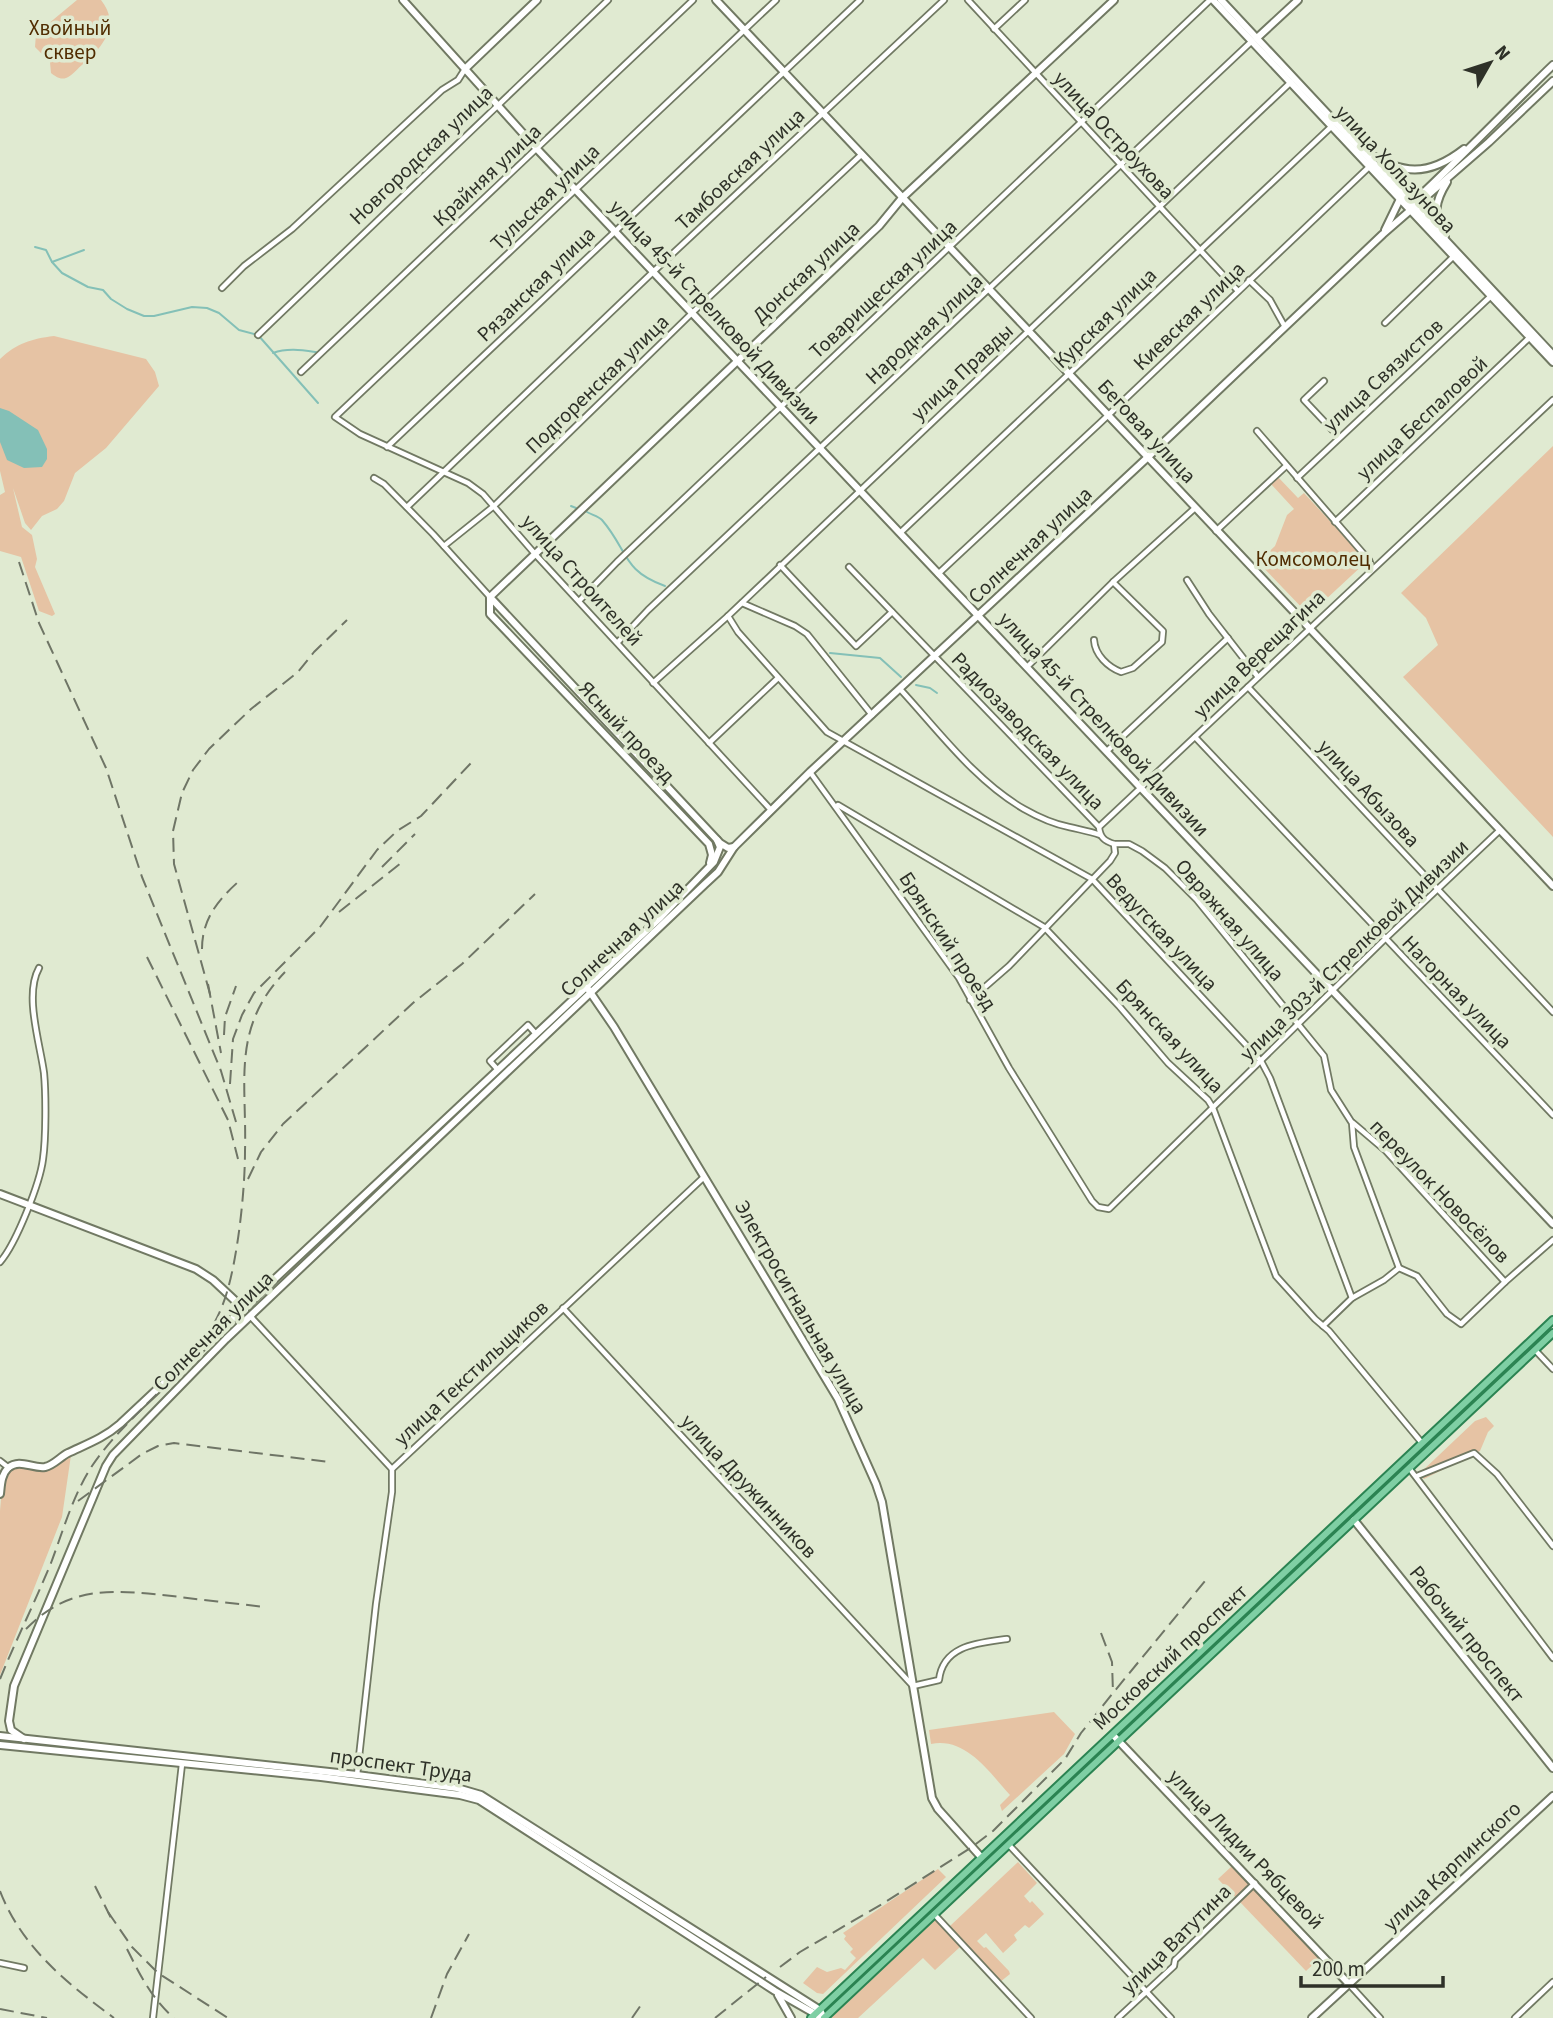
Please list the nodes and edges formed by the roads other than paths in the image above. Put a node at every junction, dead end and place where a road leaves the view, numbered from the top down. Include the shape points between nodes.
1 (403, 0) edge
2 (537, 0) edge
3 (608, 0) edge
4 (694, 0) edge
5 (716, 0) edge
6 (776, 0) edge
7 (860, 0) edge
8 (944, 0) edge
9 (968, 0) edge
10 (1025, 0) edge
11 (1114, 0) edge
12 (1212, 0) edge
13 (1221, 0) edge
14 (1298, 0) edge
15 (994, 29) junction
16 (744, 30) junction
17 (1255, 39) junction
18 (1553, 65) edge
19 (466, 68) junction
20 (783, 72) junction
21 (1035, 73) junction
22 (1553, 81) edge
23 (1291, 82) junction
24 (1516, 101) junction
25 (498, 106) junction
26 (1523, 109) junction
27 (822, 113) junction
28 (1081, 122) junction
29 (1332, 126) junction
30 (1348, 135) junction
31 (1482, 135) junction
32 (537, 149) junction
33 (861, 155) junction
34 (1120, 165) junction
35 (1369, 167) junction
36 (1451, 175) junction
37 (575, 190) junction
38 (1401, 196) junction
39 (902, 198) junction
40 (1159, 207) junction
41 (1411, 207) junction
42 (614, 231) junction
43 (1383, 234) junction
44 (1452, 247) junction
45 (950, 248) junction
46 (1200, 250) junction
47 (1454, 256) junction
48 (653, 272) junction
49 (1250, 280) junction
50 (222, 288) dead end
51 (989, 290) junction
52 (1237, 291) junction
53 (1491, 296) junction
54 (692, 313) junction
55 (1385, 323) dead end
56 (1285, 327) junction
57 (1028, 331) junction
58 (258, 335) dead end
59 (1530, 337) junction
60 (1553, 355) edge
61 (737, 361) junction
62 (1553, 362) edge
63 (301, 372) dead end
64 (1069, 375) junction
65 (1324, 381) dead end
66 (1553, 400) edge
67 (780, 407) junction
68 (1108, 415) junction
69 (335, 417) joint
70 (1256, 431) dead end
71 (1339, 437) junction
72 (387, 447) junction
73 (820, 449) junction
74 (1148, 457) junction
75 (1286, 466) junction
76 (443, 472) junction
77 (374, 478) dead end
78 (1297, 478) junction
79 (859, 490) junction
80 (494, 506) junction
81 (407, 507) junction
82 (1195, 508) junction
83 (1335, 522) junction
84 (1216, 531) junction
85 (900, 533) junction
86 (444, 546) junction
87 (535, 554) junction
88 (780, 565) junction
89 (849, 567) dead end
90 (1373, 568) junction
91 (938, 574) junction
92 (1187, 579) dead end
93 (1113, 582) junction
94 (489, 597) junction
95 (579, 601) junction
96 (742, 603) junction
97 (892, 611) junction
98 (728, 616) junction
99 (979, 617) junction
100 (1309, 628) junction
101 (509, 632) junction
102 (526, 636) junction
103 (1228, 638) junction
104 (1094, 640) dead end
105 (618, 642) junction
106 (934, 657) junction
107 (1027, 667) junction
108 (1258, 677) junction
109 (778, 678) junction
110 (653, 683) junction
111 (1248, 687) junction
112 (900, 689) junction
113 (872, 715) junction
114 (1195, 737) junction
115 (844, 741) junction
116 (709, 743) junction
117 (1107, 751) junction
118 (810, 772) junction
119 (1141, 788) junction
120 (834, 803) junction
121 (772, 810) junction
122 (1099, 827) junction
123 (1500, 830) junction
124 (1100, 835) junction
125 (717, 840) junction
126 (1115, 844) junction
127 (734, 847) junction
128 (708, 868) junction
129 (1092, 879) junction
130 (1553, 886) edge
131 (1438, 889) junction
132 (1044, 927) junction
133 (1385, 939) junction
134 (39, 968) dead end
135 (589, 990) junction
136 (1334, 991) junction
137 (970, 1000) junction
138 (1553, 1012) edge
139 (1299, 1026) junction
140 (537, 1035) junction
141 (1261, 1061) junction
142 (498, 1070) junction
143 (1213, 1108) junction
144 (1553, 1115) edge
145 (1352, 1123) junction
146 (704, 1177) junction
147 (0, 1194) edge
148 (29, 1204) junction
149 (1109, 1209) joint
150 (1553, 1224) edge
151 (1553, 1240) edge
152 (0, 1262) edge
153 (1399, 1268) junction
154 (1505, 1282) junction
155 (1352, 1298) junction
156 (244, 1308) junction
157 (563, 1308) junction
158 (251, 1317) junction
159 (1553, 1320) edge
160 (1323, 1326) junction
161 (1553, 1333) edge
162 (1535, 1350) junction
163 (191, 1357) junction
164 (200, 1367) junction
165 (1553, 1369) edge
166 (1422, 1443) junction
167 (1428, 1451) junction
168 (0, 1461) edge
169 (9, 1468) junction
170 (1409, 1468) junction
171 (393, 1469) junction
172 (1417, 1476) junction
173 (0, 1493) edge
174 (1354, 1520) junction
175 (1553, 1546) edge
176 (1007, 1639) dead end
177 (1553, 1658) edge
178 (913, 1686) junction
179 (1113, 1735) junction
180 (0, 1736) edge
181 (24, 1739) junction
182 (1119, 1741) junction
183 (0, 1745) edge
184 (182, 1759) junction
185 (1553, 1768) edge
186 (357, 1775) junction
187 (356, 1783) junction
188 (1553, 1797) edge
189 (540, 1835) junction
190 (1009, 1845) junction
191 (981, 1857) junction
192 (1255, 1883) junction
193 (934, 1914) junction
194 (0, 1964) edge
195 (24, 1968) dead end
196 (1553, 1982) edge
197 (1349, 1984) junction
198 (775, 1991) junction
199 (1147, 1992) junction
200 (815, 2014) edge
201 (153, 2018) edge
202 (791, 2018) edge
203 (824, 2018) edge
204 (1031, 2018) edge
205 (1118, 2018) edge
206 (1171, 2018) edge
207 (1312, 2018) edge
208 (1380, 2018) edge
209 (1515, 2018) edge

1 - 19 main road, улица 45-й Стрелковой Дивизии
2 - 19 main road, Новгородская улица
3 - 25 street, Новгородская улица
4 - 32 street, Крайняя улица
5 - 16 main road, Беговая улица
6 - 16 street, Тульская улица
7 - 20 street, Рязанская улица
8 - 27 street, Тамбовская улица
9 - 15 street, улица Остроухова
10 - 15 street
11 - 21 main road, Донская улица
12 - 17 main road, улица Хользунова
12 - 28 street, Товарищеская улица
13 - 17 main road, улица Хользунова
14 - 17 main road
15 - 21 street, улица Остроухова
16 - 20 main road, Беговая улица
16 - 37 street, Тульская улица
17 - 23 main road, улица Хользунова
17 - 30 main road, улица Хользунова
17 - 34 street, Народная улица
18 - 24 main road
19 - 25 main road, улица 45-й Стрелковой Дивизии
19 - 50 street, Новгородская улица via 463,76
20 - 27 main road, Беговая улица
20 - 42 street, Рязанская улица
21 - 28 street, улица Остроухова
21 - 39 main road, Донская улица
22 - 26 main road
23 - 29 main road, улица Хользунова
23 - 40 street, улица Правды
24 - 26 main road
24 - 31 main road
25 - 32 main road, улица 45-й Стрелковой Дивизии
25 - 58 street, Новгородская улица
26 - 36 main road
27 - 33 main road, Беговая улица
27 - 48 street, Тамбовская улица
28 - 34 street, улица Остроухова
28 - 45 street, Товарищеская улица
29 - 35 main road, улица Хользунова
29 - 46 street, Курская улица
30 - 31 main road via 1380,160 1423,170 1439,165
30 - 38 main road, улица Хользунова
31 - 41 main road
32 - 37 main road, улица 45-й Стрелковой Дивизии
32 - 63 street, Крайняя улица
33 - 39 main road, Беговая улица
33 - 54 street, Подгоренская улица
34 - 40 street, улица Остроухова
34 - 51 street, Народная улица
35 - 38 main road, улица Хользунова
35 - 49 street, Киевская улица
36 - 41 main road
36 - 44 main road via 1436,208 1437,220
37 - 42 main road, улица 45-й Стрелковой Дивизии
37 - 69 street, Тульская улица
38 - 41 main road, улица Хользунова
38 - 43 main road, Солнечная улица
39 - 45 main road, Беговая улица
39 - 61 main road, Донская улица via 879,226
40 - 46 street, улица Остроухова
40 - 57 street, улица Правды
41 - 43 main road, Солнечная улица
41 - 44 main road, улица Хользунова
41 - 47 main road, улица Хользунова
42 - 48 main road, улица 45-й Стрелковой Дивизии
42 - 72 street, Рязанская улица
43 - 56 main road, Солнечная улица
44 - 60 main road, улица Хользунова
45 - 51 main road, Беговая улица
45 - 67 street, Товарищеская улица
46 - 52 street, улица Остроухова
46 - 64 street, Курская улица
47 - 53 main road, улица Хользунова
47 - 55 street
48 - 54 main road, улица 45-й Стрелковой Дивизии
48 - 76 street, Тамбовская улица
49 - 52 street, Киевская улица
49 - 56 street via 1270,300
51 - 57 main road, Беговая улица
51 - 73 street, Народная улица
52 - 68 street, Киевская улица
53 - 59 main road, улица Хользунова
53 - 71 street, улица Связистов
54 - 61 main road, улица 45-й Стрелковой Дивизии
54 - 80 street, Подгоренская улица
56 - 74 main road, Солнечная улица
57 - 64 main road, Беговая улица
57 - 79 street, улица Правды
59 - 62 main road, улица Хользунова
59 - 83 street, улица Беспаловой
61 - 67 main road, улица 45-й Стрелковой Дивизии
61 - 87 main road, Донская улица
64 - 68 main road, Беговая улица
64 - 85 street, Курская улица
65 - 71 street via 1304,400
66 - 90 street, улица Верещагина
67 - 73 main road, улица 45-й Стрелковой Дивизии
67 - 95 street, Товарищеская улица
68 - 74 main road, Беговая улица
68 - 91 street, Киевская улица
69 - 72 street, улица Строителей
70 - 75 street
71 - 78 street, улица Связистов
72 - 76 street, улица Строителей
73 - 79 main road, улица 45-й Стрелковой Дивизии
73 - 105 street, Народная улица
74 - 82 main road, Беговая улица
74 - 99 main road, Солнечная улица
75 - 78 street
75 - 84 street
76 - 80 street, улица Строителей via 468,483
76 - 81 street, Тамбовская улица
77 - 81 street, Ясный проезд
78 - 83 street
79 - 85 main road, улица 45-й Стрелковой Дивизии
79 - 88 street, улица Правды
80 - 86 street, Подгоренская улица
80 - 87 street, улица Строителей
81 - 86 street, Ясный проезд
82 - 84 main road, Беговая улица
82 - 93 street
83 - 90 street
84 - 100 main road, Беговая улица
85 - 91 main road, улица 45-й Стрелковой Дивизии
86 - 94 street, Ясный проезд
87 - 94 main road, Донская улица
87 - 95 street, улица Строителей
88 - 96 street, улица Правды
88 - 97 street via 856,646
89 - 97 street, Радиозаводская улица
90 - 100 street, улица Верещагина
91 - 99 main road, улица 45-й Стрелковой Дивизии
92 - 103 street
93 - 104 street via 1164,636 1133,668 1121,672 1096,652
93 - 107 street
94 - 101 main road, Ясный проезд via 490,614
94 - 102 main road, Ясный проезд
95 - 105 street, улица Строителей
96 - 98 street, улица Правды
96 - 113 street via 807,634
97 - 106 street, Радиозаводская улица
98 - 109 street, Ведугская улица
98 - 110 street, улица Правды
99 - 106 main road, Солнечная улица
99 - 107 main road, улица 45-й Стрелковой Дивизии
100 - 108 street, улица Верещагина
100 - 123 main road, Беговая улица
101 - 102 main road
101 - 128 main road, Ясный проезд via 709,844
102 - 125 main road, Ясный проезд
103 - 108 street
103 - 117 street
105 - 110 street, улица Строителей
106 - 112 main road, Солнечная улица
106 - 122 street, Радиозаводская улица
107 - 117 main road, улица 45-й Стрелковой Дивизии
108 - 111 street, улица Верещагина
109 - 115 street, Ведугская улица via 821,726
109 - 116 street
110 - 116 street, улица Строителей
111 - 114 street, улица Верещагина
111 - 131 street, улица Абызова
112 - 113 main road, Солнечная улица
112 - 124 street, Овражная улица via 979,774 1024,809
113 - 115 main road, Солнечная улица
114 - 119 street, улица Верещагина
114 - 133 street, Нагорная улица
115 - 118 main road, Солнечная улица
115 - 129 street, Ведугская улица
116 - 121 street, улица Строителей
117 - 119 main road, улица 45-й Стрелковой Дивизии
118 - 120 street, Брянский проезд
118 - 121 main road, Солнечная улица
119 - 122 street, улица Верещагина
119 - 136 main road, улица 45-й Стрелковой Дивизии
120 - 132 street, Брянская улица
120 - 137 street, Брянский проезд
121 - 127 main road, Солнечная улица
122 - 124 street
123 - 130 main road, Беговая улица
123 - 131 street, улица 303-й Стрелковой Дивизии
124 - 126 street, Овражная улица
125 - 127 main road, Ясный проезд via 724,847
125 - 128 main road via 719,856
126 - 129 street via 1115,853
126 - 139 street, Овражная улица via 1129,844 1165,868 1197,900
127 - 135 main road, Солнечная улица via 718,872
128 - 135 main road, Солнечная улица
129 - 132 street
129 - 141 street, Ведугская улица
131 - 133 street, улица 303-й Стрелковой Дивизии
131 - 138 street, улица Абызова
132 - 137 street
132 - 143 street, Брянская улица
133 - 136 street, улица 303-й Стрелковой Дивизии
133 - 144 street, Нагорная улица
134 - 148 street via 33,1004 44,1077 43,1161
135 - 140 main road, Солнечная улица
135 - 146 main road, Электросигнальная улица
135 - 158 main road, Солнечная улица
136 - 139 street, улица 303-й Стрелковой Дивизии
136 - 150 main road, улица 45-й Стрелковой Дивизии
137 - 149 street, Брянский проезд via 1092,1201
139 - 141 street, улица 303-й Стрелковой Дивизии
139 - 145 street, Овражная улица via 1324,1056 1331,1090
140 - 142 main road, Солнечная улица
140 - 142 street via 528,1025 490,1061
141 - 143 street, улица 303-й Стрелковой Дивизии
141 - 155 street, Ведугская улица
142 - 156 main road, Солнечная улица
143 - 149 street, улица 303-й Стрелковой Дивизии
143 - 160 street, Брянская улица via 1276,1276
145 - 153 street, Овражная улица via 1353,1147
145 - 154 street, переулок Новосёлов via 1385,1150
146 - 157 street, улица Текстильщиков
146 - 178 main road, Электросигнальная улица via 838,1399 876,1484
147 - 148 main road
148 - 152 street
148 - 156 main road via 196,1269
151 - 154 street
153 - 154 street via 1417,1276 1447,1314 1461,1324
153 - 155 street
155 - 160 street
156 - 158 main road
156 - 163 main road, Солнечная улица
157 - 171 street, улица Текстильщиков
157 - 178 street, улица Дружинников
158 - 164 main road, Солнечная улица
158 - 171 street
159 - 166 main road, Московский проспект
160 - 166 street, Брянская улица
161 - 162 main road, Московский проспект
162 - 165 street
162 - 167 main road, Московский проспект
163 - 164 main road
163 - 169 main road, Солнечная улица via 107,1436 48,1466 18,1463
164 - 181 main road, Солнечная улица via 106,1466 14,1686 9,1721 11,1730
166 - 167 main road, Брянская улица
166 - 179 main road, Московский проспект
167 - 170 main road, Московский проспект
168 - 169 street
169 - 173 main road via 2,1477
170 - 172 street
170 - 174 main road, Московский проспект
171 - 186 street, улица Текстильщиков
172 - 175 street via 1474,1453 1497,1474
172 - 177 street
174 - 182 main road, Московский проспект
174 - 185 main road, Рабочий проспект
176 - 178 street via 952,1652 939,1680
178 - 191 main road, Электросигнальная улица via 932,1798
179 - 182 main road, улица Лидии Рябцевой
179 - 191 main road, Московский проспект
180 - 181 main road, проспект Труда
181 - 184 main road, проспект Труда
182 - 190 main road, Московский проспект
182 - 192 main road, улица Лидии Рябцевой
183 - 184 main road, проспект Труда
184 - 186 main road, проспект Труда
184 - 187 main road, проспект Труда
184 - 201 street
186 - 187 main road
186 - 189 main road, проспект Труда via 467,1790 493,1801
187 - 189 main road, проспект Труда via 479,1800
188 - 197 main road, улица Карпинского
189 - 198 main road, проспект Труда
189 - 200 main road, проспект Труда
190 - 193 main road, Московский проспект
190 - 199 street
191 - 200 main road, Московский проспект
192 - 197 main road, улица Лидии Рябцевой
192 - 199 street, улица Ватутина
193 - 203 main road, Московский проспект
193 - 204 street
194 - 195 street
196 - 209 street
197 - 207 main road, улица Карпинского
197 - 208 street, улица Лидии Рябцевой
198 - 200 main road, проспект Труда
198 - 202 main road
199 - 205 street, улица Ватутина
199 - 206 street
200 - 203 main road

